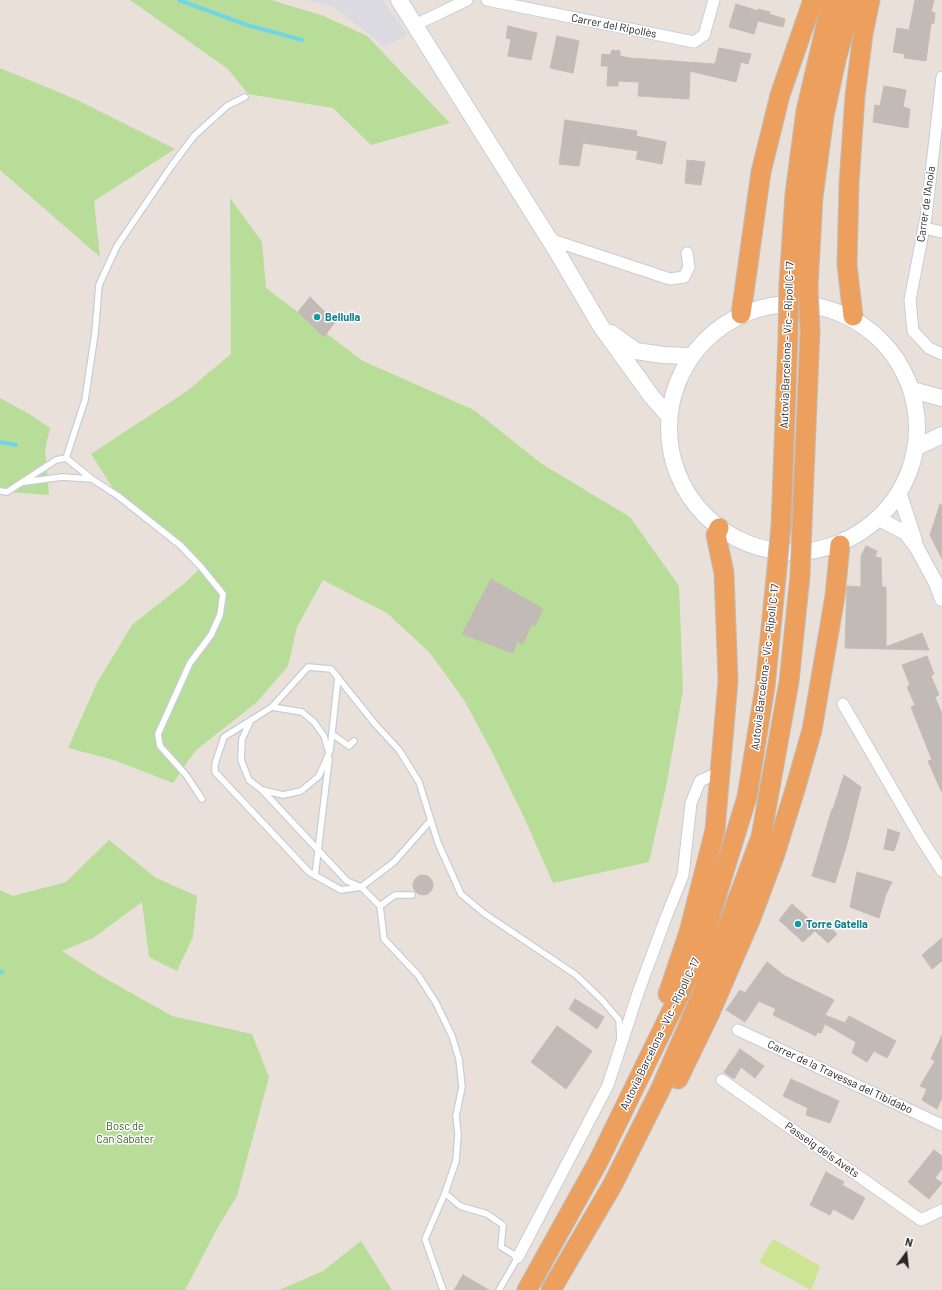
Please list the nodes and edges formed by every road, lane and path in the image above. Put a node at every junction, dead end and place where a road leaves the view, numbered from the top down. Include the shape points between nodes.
1 (399, 0) edge
2 (467, 0) edge
3 (487, 0) edge
4 (714, 0) edge
5 (813, 0) edge
6 (832, 0) edge
7 (852, 0) edge
8 (870, 0) edge
9 (415, 25) junction
10 (942, 77) edge
11 (245, 97) dead end
12 (924, 228) junction
13 (942, 232) edge
14 (549, 240) junction
15 (687, 253) dead end
16 (741, 314) junction
17 (853, 316) junction
18 (600, 325) junction
19 (942, 354) edge
20 (687, 356) junction
21 (912, 390) junction
22 (942, 398) edge
23 (667, 414) junction
24 (942, 435) edge
25 (915, 448) junction
26 (66, 458) junction
27 (92, 479) junction
28 (22, 482) junction
29 (0, 492) edge
30 (899, 492) junction
31 (880, 519) junction
32 (719, 528) junction
33 (840, 545) junction
34 (917, 548) junction
35 (942, 599) edge
36 (338, 678) junction
37 (843, 704) dead end
38 (272, 707) junction
39 (250, 722) junction
40 (332, 734) junction
41 (354, 741) dead end
42 (329, 753) junction
43 (720, 772) junction
44 (262, 790) junction
45 (202, 799) dead end
46 (431, 820) junction
47 (318, 850) junction
48 (939, 863) edge
49 (942, 871) edge
50 (315, 876) junction
51 (361, 887) junction
52 (412, 895) dead end
53 (380, 906) junction
54 (738, 1030) dead end
55 (620, 1047) junction
56 (722, 1080) dead end
57 (942, 1125) edge
58 (598, 1162) junction
59 (614, 1184) junction
60 (445, 1193) junction
61 (942, 1210) edge
62 (518, 1257) junction
63 (443, 1290) edge
64 (499, 1290) edge
65 (527, 1290) edge
66 (551, 1290) edge

1 - 9 main road
2 - 9 street
3 - 4 street, Carrer del Ripollès via 694,42 704,35
5 - 16 highway via 780,95 761,172
6 - 58 highway, Autovia Barcelona - Vic - Ripoll C-17, bridge via 806,111 795,194 789,283 781,526 764,687 747,797 697,959
7 - 59 highway, Autovia Barcelona - Vic - Ripoll C-17, bridge via 824,116 813,198 800,576 789,682 761,837 703,992 661,1088
8 - 17 highway via 855,96 849,184 847,265
9 - 14 main road
10 - 12 street, Carrer de l'Anoia
11 - 26 lane via 227,106 194,136 117,246 99,285 85,400
12 - 13 street
12 - 19 street, Carrer de l'Anoia via 910,300 913,331 929,348
14 - 15 street via 670,279 684,277 689,267
14 - 18 main road
16 - 17 main road via 765,307 798,303
16 - 20 main road via 721,324
17 - 21 main road via 889,351
18 - 20 main road via 636,351
18 - 23 main road
20 - 23 main road
21 - 22 main road
21 - 25 main road via 917,423
23 - 32 main road via 677,458 690,487 703,510
24 - 25 main road
25 - 30 main road
26 - 27 lane
26 - 28 lane via 56,460
27 - 28 lane via 62,477
27 - 45 lane via 180,545 222,594 220,615 211,635 190,663 158,734 160,746 186,775
28 - 29 lane via 7,492
30 - 31 main road
30 - 34 street
31 - 33 main road
31 - 34 street via 906,533
32 - 33 main road via 743,541 789,555 807,555
32 - 43 highway via 716,535 724,573 728,681
33 - 59 highway via 835,596 812,730 775,854 751,918 687,1061 658,1117
34 - 35 street
36 - 38 lane via 332,669 308,667
36 - 40 lane
36 - 46 lane via 399,750 419,782
37 - 48 street via 919,835
38 - 39 lane
38 - 42 lane via 302,712 314,722 324,736
39 - 44 lane via 242,739 241,760 249,780
39 - 50 lane via 224,737 215,772
40 - 41 lane via 349,746
40 - 42 lane
42 - 44 lane via 319,776 301,791 283,794
42 - 47 lane
43 - 55 street via 700,781 691,803 683,875
43 - 58 highway via 715,830 689,932 659,1023
44 - 47 lane
46 - 51 lane via 394,862
46 - 55 lane via 438,843 461,894 485,914 576,975 602,1000 619,1020
47 - 50 lane
47 - 51 lane via 347,880
48 - 49 street
50 - 51 lane via 341,890
51 - 53 lane
52 - 53 lane via 395,895
53 - 60 lane via 384,939 418,975 429,992 452,1036 459,1059 462,1087 456,1116 456,1161
54 - 57 street, Carrer de la Travessa del Tibidabo
55 - 62 street via 608,1085
56 - 61 street, Passeig dels Avets via 921,1220
58 - 65 highway, Autovia Barcelona - Vic - Ripoll C-17
59 - 66 highway, Autovia Barcelona - Vic - Ripoll C-17
60 - 62 lane via 460,1206 487,1214 503,1225 501,1247
60 - 63 lane via 425,1239
62 - 64 lane

